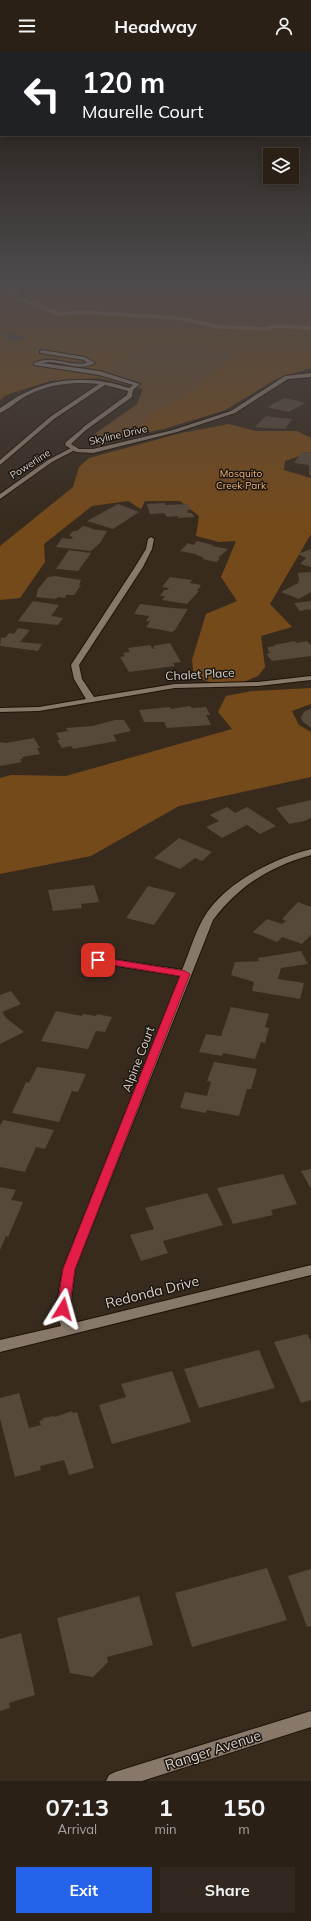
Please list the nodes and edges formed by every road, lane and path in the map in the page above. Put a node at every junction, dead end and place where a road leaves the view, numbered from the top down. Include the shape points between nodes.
1 (82, 359) edge
2 (311, 375) edge
3 (104, 384) junction
4 (130, 390) junction
5 (0, 411) edge
6 (73, 449) junction
7 (0, 463) edge
8 (0, 497) edge
9 (151, 539) dead end
10 (311, 678) edge
11 (91, 699) junction
12 (0, 710) edge
13 (311, 852) edge
14 (98, 960) dead end
15 (185, 974) junction
16 (311, 1270) edge
17 (69, 1329) junction
18 (0, 1346) edge
19 (311, 1719) edge
20 (115, 1781) edge

1 - 4 street via 92,363 81,365 54,361 36,364 100,373 137,384
2 - 6 street, Skyline Drive via 287,377 233,412 204,422 102,450 85,452
3 - 4 street
3 - 5 street via 77,382 44,387 28,393
3 - 7 street via 52,418
4 - 6 street, Skyline Drive via 130,396 68,443
6 - 8 street, Powerline via 50,461
9 - 11 street via 149,549 139,567 75,665 77,679
10 - 11 street, Chalet Place via 258,684 175,686
11 - 12 street, Chalet Place via 39,709
13 - 15 street, Alpine Court via 266,868 231,892 208,919
14 - 15 street
15 - 17 street, Alpine Court via 69,1269 63,1309
16 - 17 street, Redonda Drive
17 - 18 street, Redonda Drive
19 - 20 street, Ranger Avenue

